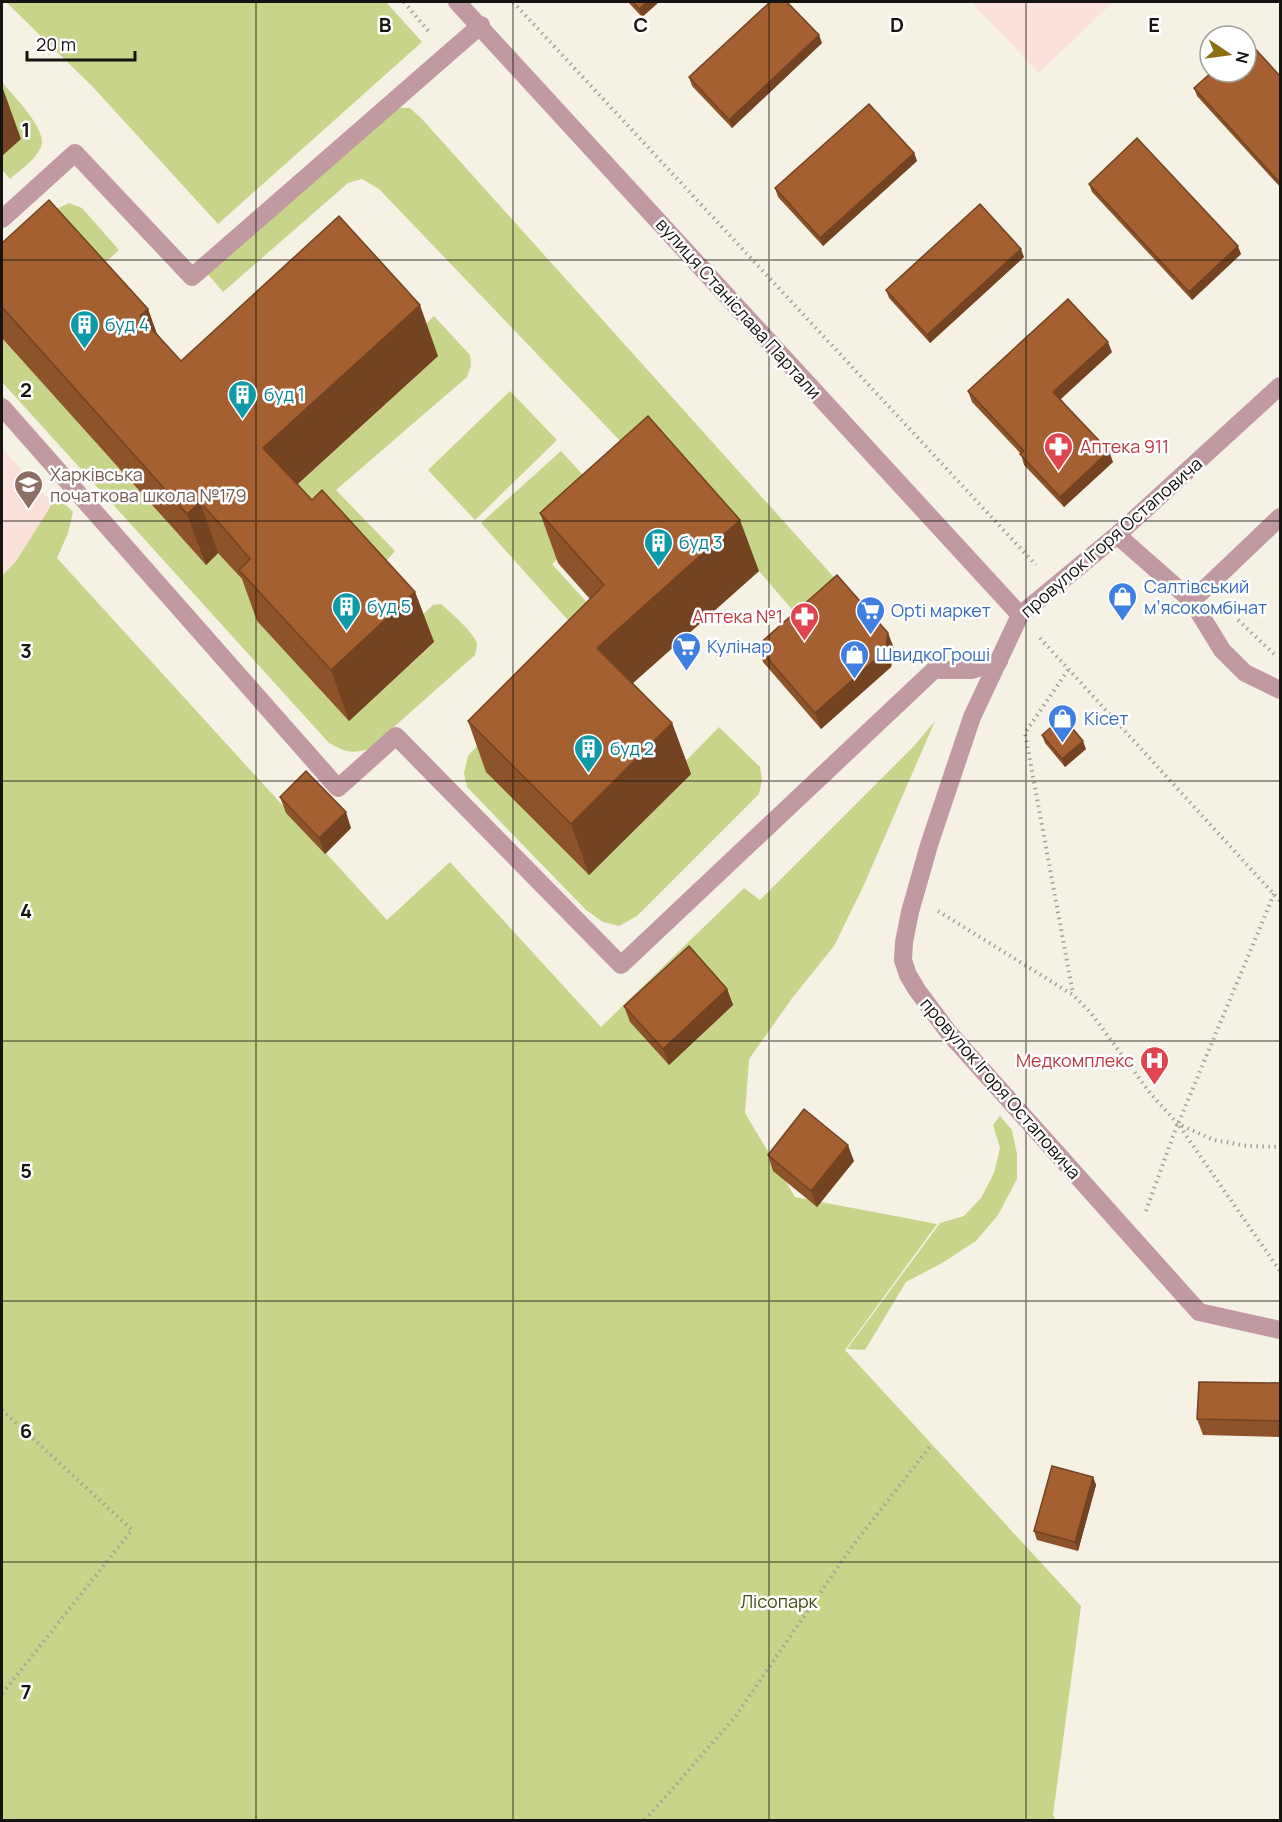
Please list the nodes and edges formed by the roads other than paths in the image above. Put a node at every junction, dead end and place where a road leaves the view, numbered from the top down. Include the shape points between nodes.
1 (457, 2) edge
2 (481, 25) junction
3 (2, 219) edge
4 (1281, 386) edge
5 (2, 406) edge
6 (1281, 518) edge
7 (1117, 535) junction
8 (1192, 601) junction
9 (1020, 615) junction
10 (999, 661) junction
11 (1281, 690) edge
12 (1281, 1330) edge

1 - 2 street, вулиця Станіслава Партали
2 - 3 street via 192,277 75,153
2 - 9 street, вулиця Станіслава Партали
4 - 7 street, провулок Ігоря Остаповича
5 - 10 street via 338,788 396,736 621,965 934,670 972,670
6 - 8 street
7 - 8 street
7 - 9 street, провулок Ігоря Остаповича
8 - 11 street via 1222,650 1245,674
9 - 10 street, провулок Ігоря Остаповича
10 - 12 street, провулок Ігоря Остаповича via 972,717 929,846 904,942 903,960 908,975 949,1033 1200,1312

